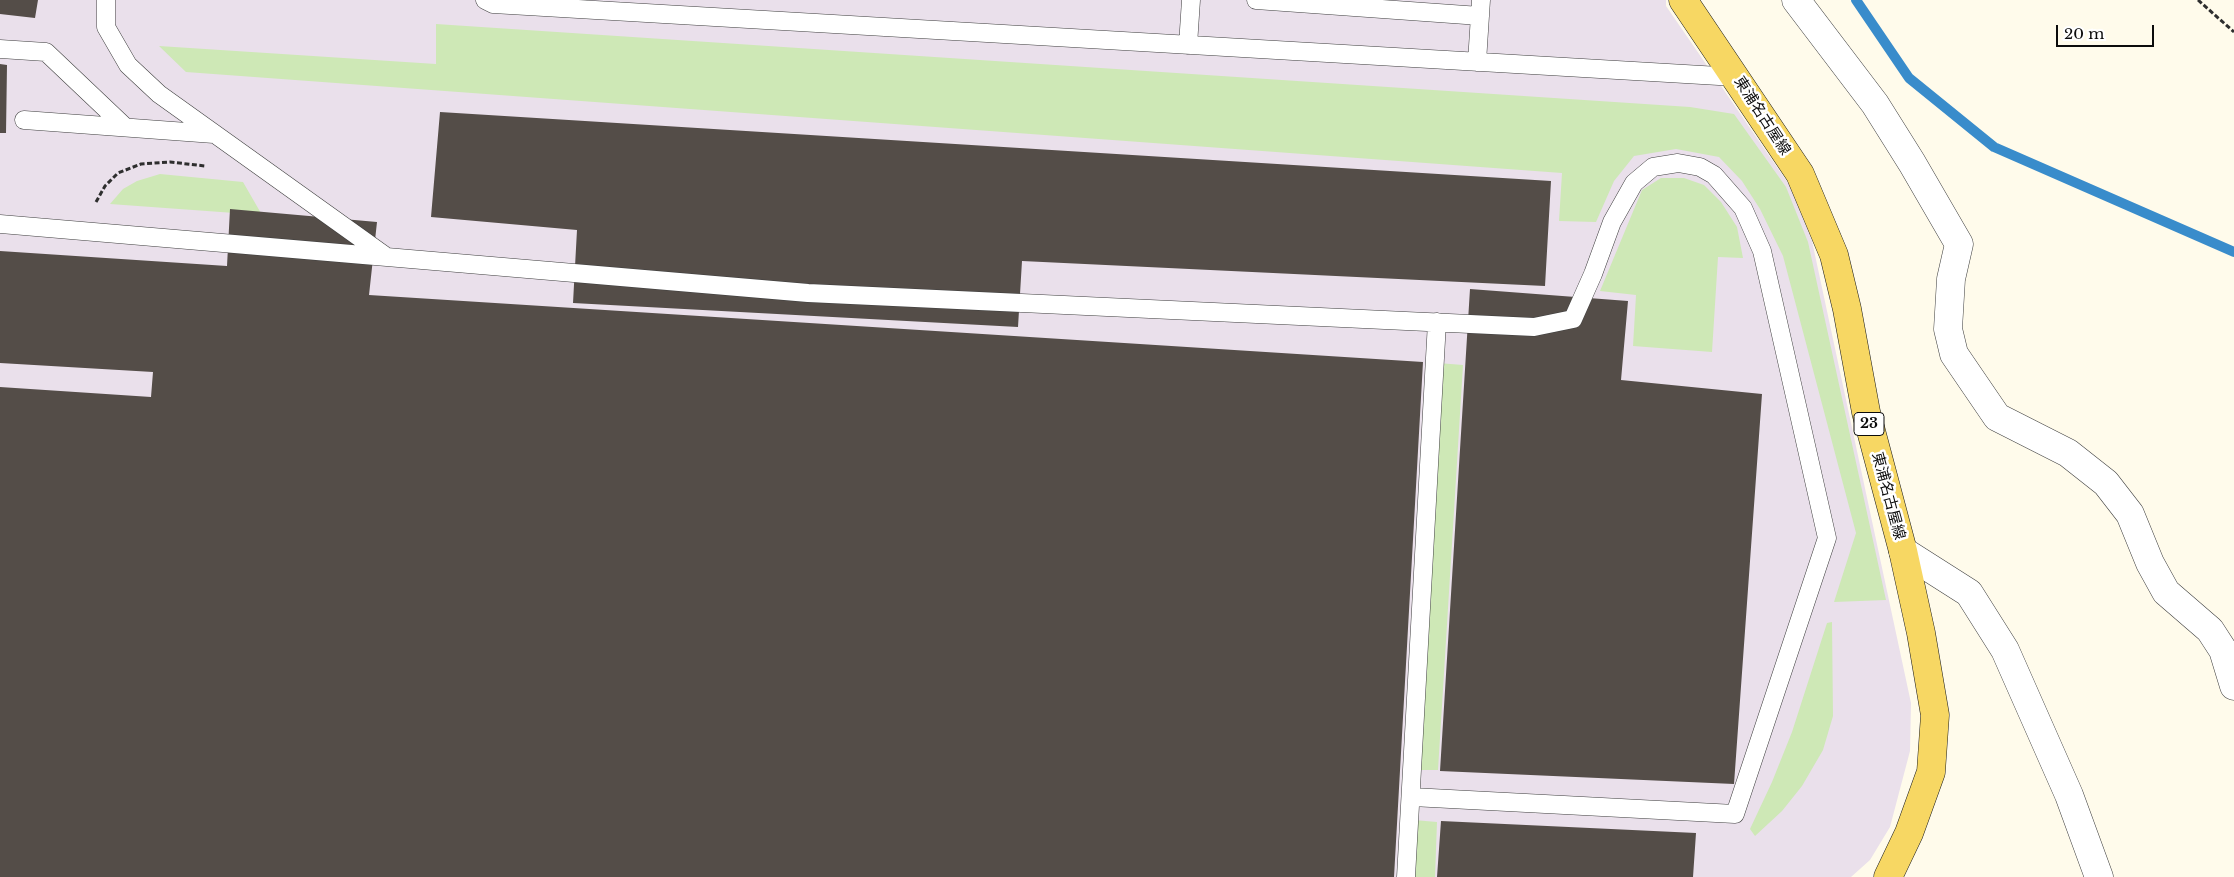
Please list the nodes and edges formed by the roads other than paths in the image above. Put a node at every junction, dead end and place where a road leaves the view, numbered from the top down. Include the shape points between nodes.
1 (106, 0) edge
2 (485, 0) edge
3 (1191, 0) edge
4 (1256, 0) edge
5 (1683, 0) edge
6 (1796, 0) edge
7 (516, 2) edge
8 (1481, 8) edge
9 (1188, 45) junction
10 (0, 49) edge
11 (1477, 62) junction
12 (1736, 77) junction
13 (24, 120) dead end
14 (124, 126) junction
15 (214, 134) junction
16 (0, 224) edge
17 (384, 255) junction
18 (1437, 322) junction
19 (1903, 551) junction
20 (2234, 686) edge
21 (1412, 797) junction
22 (1406, 877) edge
23 (1888, 877) edge
24 (2099, 877) edge

1 - 15 lane via 106,28 128,65 159,94
2 - 7 lane via 493,4
3 - 9 lane
4 - 8 lane
5 - 12 main road, 東浦名古屋線 / 23
6 - 20 street via 1875,104 1959,244 1952,279 1948,330 1954,354 1997,417 2068,453 2106,483 2130,514 2166,592 2210,630 2223,650
7 - 9 lane
8 - 11 lane
9 - 11 lane
10 - 14 lane via 46,52
11 - 12 lane
12 - 19 main road, 東浦名古屋線 / 23 via 1800,174 1834,255 1866,412
13 - 14 lane
14 - 15 lane
15 - 17 lane
16 - 17 lane
17 - 18 lane via 808,293
18 - 21 lane
18 - 21 lane via 1534,327 1573,318 1612,222 1634,183 1653,166 1678,163 1700,167 1714,175 1743,208 1762,252 1828,538 1735,814
19 - 23 main road, 東浦名古屋線 / 23 via 1935,715 1931,772 1909,833
19 - 24 street via 1969,593 2005,650 2069,795
21 - 22 lane

